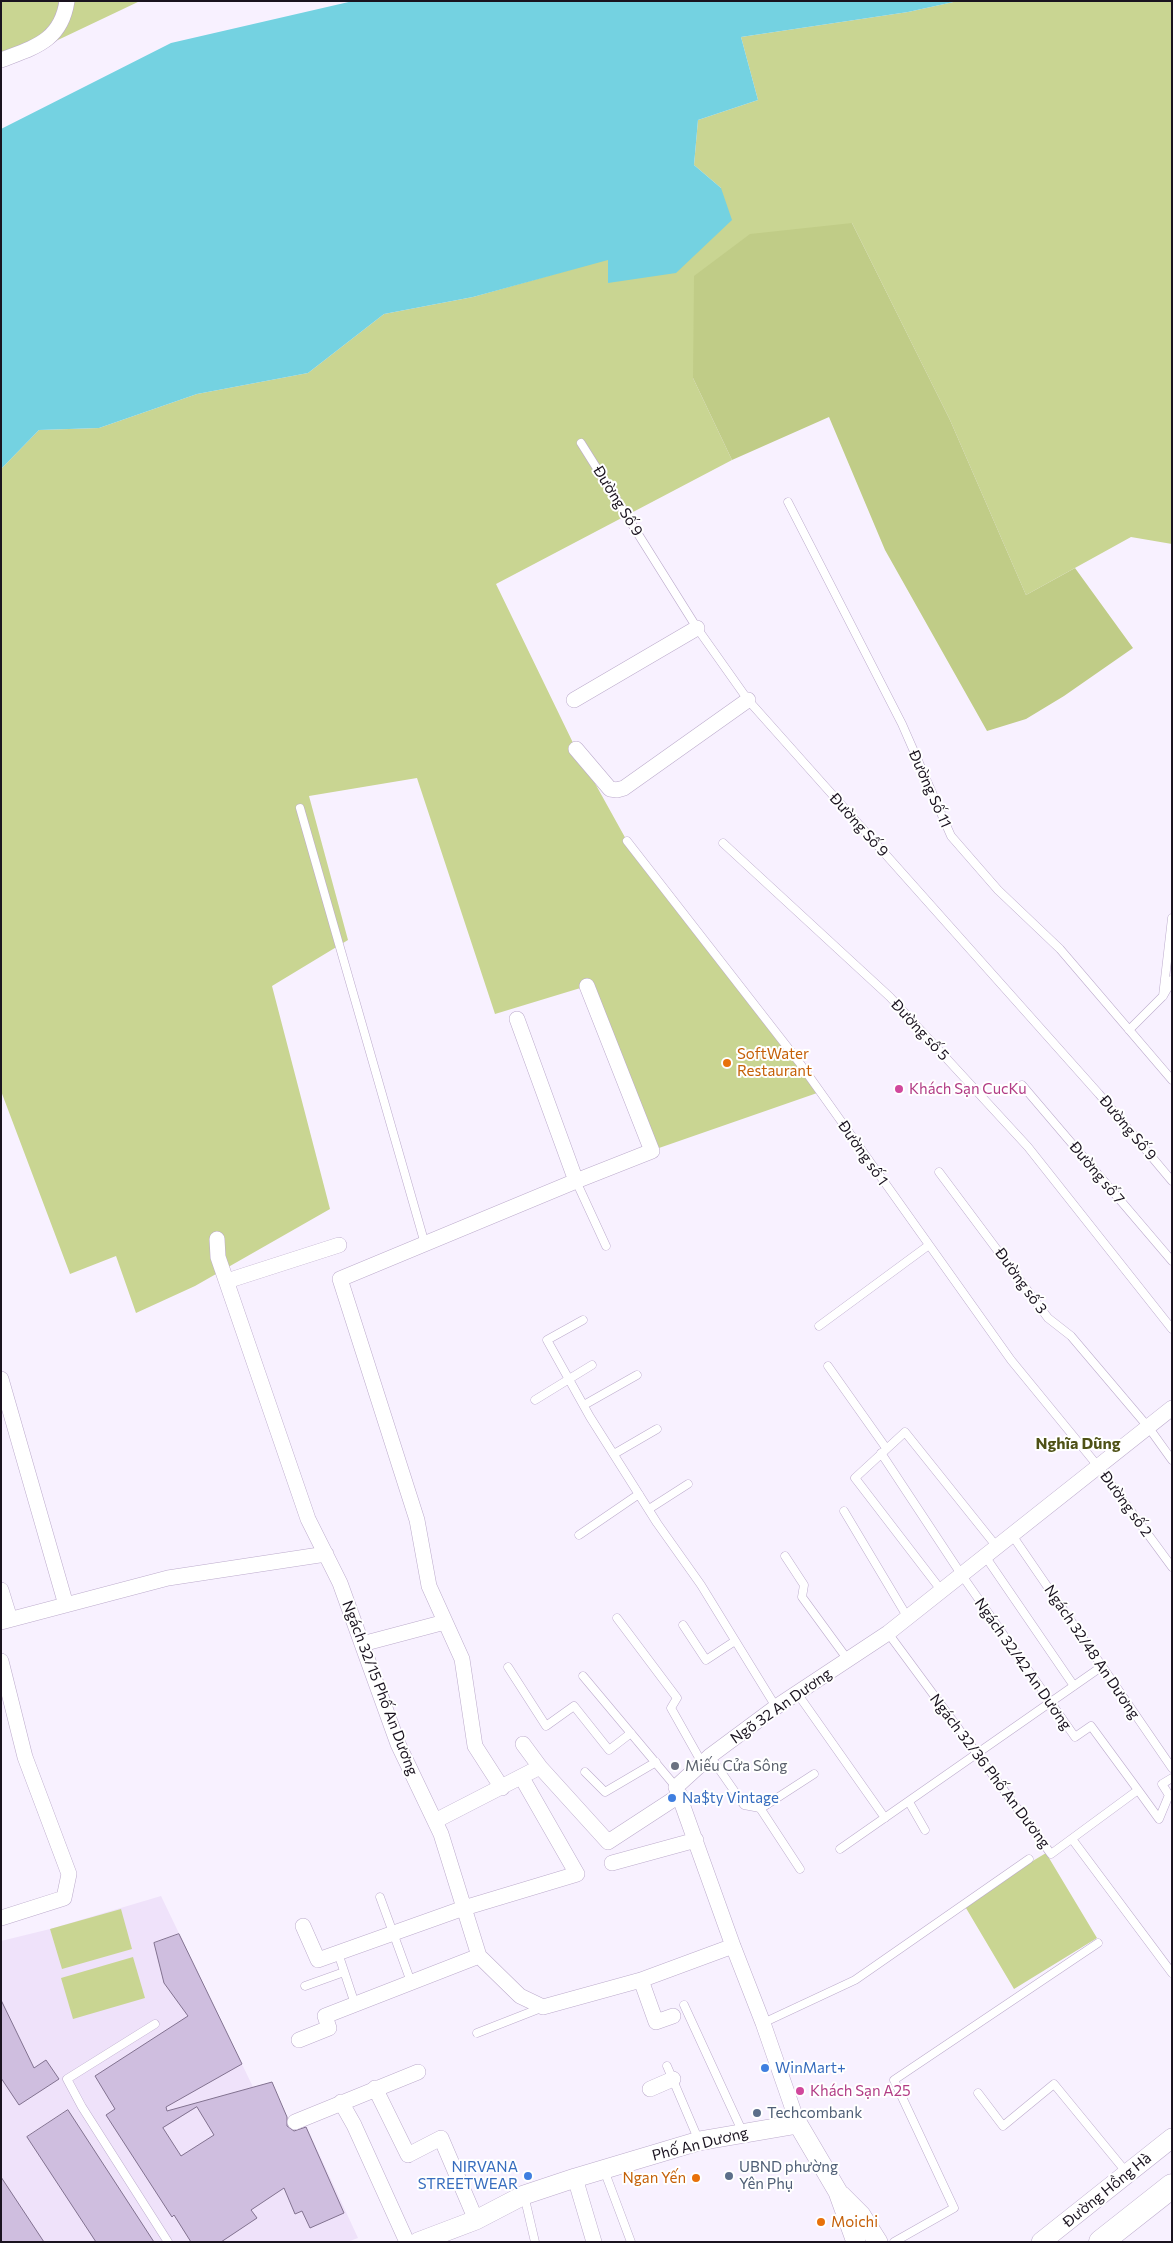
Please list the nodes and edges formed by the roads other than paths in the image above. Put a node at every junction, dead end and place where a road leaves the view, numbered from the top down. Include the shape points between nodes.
1 (67, 1) edge
2 (1, 60) edge
3 (581, 443) dead end
4 (788, 502) dead end
5 (697, 628) junction
6 (574, 700) dead end
7 (748, 700) junction
8 (576, 749) dead end
9 (300, 808) dead end
10 (627, 841) dead end
11 (723, 843) dead end
12 (1172, 918) edge
13 (1172, 980) edge
14 (587, 986) dead end
15 (1167, 992) edge
16 (517, 1019) dead end
17 (1129, 1030) junction
18 (1172, 1080) edge
19 (1022, 1085) dead end
20 (939, 1172) dead end
21 (576, 1181) junction
22 (1172, 1181) edge
23 (217, 1239) dead end
24 (425, 1244) junction
25 (339, 1245) dead end
26 (929, 1245) junction
27 (606, 1246) dead end
28 (1172, 1261) edge
29 (227, 1282) junction
30 (583, 1320) dead end
31 (819, 1326) dead end
32 (1172, 1330) edge
33 (592, 1365) dead end
34 (828, 1366) dead end
35 (637, 1375) dead end
36 (1, 1379) edge
37 (568, 1379) junction
38 (535, 1400) dead end
39 (584, 1406) junction
40 (1172, 1408) edge
41 (657, 1428) dead end
42 (1149, 1428) junction
43 (883, 1451) junction
44 (614, 1454) junction
45 (1172, 1460) edge
46 (1097, 1466) junction
47 (688, 1484) dead end
48 (639, 1494) junction
49 (649, 1509) junction
50 (844, 1511) dead end
51 (579, 1535) dead end
52 (1012, 1535) junction
53 (991, 1551) junction
54 (326, 1554) junction
55 (785, 1556) dead end
56 (1172, 1568) edge
57 (961, 1574) junction
58 (1, 1590) edge
59 (941, 1590) junction
60 (66, 1605) junction
61 (617, 1618) dead end
62 (908, 1618) junction
63 (6, 1620) edge
64 (445, 1622) junction
65 (683, 1625) dead end
66 (888, 1633) junction
67 (735, 1641) junction
68 (362, 1644) junction
69 (848, 1660) junction
70 (1, 1661) edge
71 (508, 1667) dead end
72 (1101, 1667) junction
73 (583, 1676) dead end
74 (1074, 1686) junction
75 (798, 1693) junction
76 (1051, 1703) junction
77 (776, 1707) junction
78 (631, 1733) junction
79 (522, 1744) dead end
80 (978, 1755) junction
81 (706, 1759) junction
82 (656, 1762) junction
83 (540, 1767) junction
84 (1172, 1768) edge
85 (585, 1772) dead end
86 (814, 1774) dead end
87 (522, 1778) junction
88 (1172, 1778) edge
89 (502, 1788) junction
90 (1138, 1790) junction
91 (678, 1791) junction
92 (909, 1802) junction
93 (760, 1809) junction
94 (885, 1818) junction
95 (435, 1821) junction
96 (925, 1830) dead end
97 (1072, 1839) junction
98 (696, 1840) junction
99 (840, 1849) dead end
100 (1029, 1859) dead end
101 (612, 1863) dead end
102 (800, 1869) dead end
103 (380, 1897) dead end
104 (464, 1908) junction
105 (1, 1918) edge
106 (302, 1926) dead end
107 (393, 1933) junction
108 (1098, 1943) dead end
109 (733, 1946) junction
110 (338, 1952) junction
111 (479, 1956) junction
112 (344, 1972) junction
113 (1172, 1974) edge
114 (641, 1980) junction
115 (411, 1982) junction
116 (305, 1986) dead end
117 (355, 2004) junction
118 (543, 2007) junction
119 (678, 2010) joint
120 (763, 2023) junction
121 (155, 2024) dead end
122 (477, 2033) dead end
123 (299, 2040) dead end
124 (418, 2072) dead end
125 (670, 2073) joint
126 (375, 2088) junction
127 (650, 2089) dead end
128 (978, 2093) dead end
129 (341, 2102) junction
130 (295, 2122) dead end
131 (798, 2124) junction
132 (743, 2132) junction
133 (1172, 2138) edge
134 (699, 2141) junction
135 (604, 2170) junction
136 (1127, 2173) junction
137 (576, 2178) junction
138 (1172, 2186) edge
139 (838, 2192) junction
140 (524, 2196) junction
141 (476, 2220) junction
142 (441, 2238) edge
143 (168, 2242) edge
144 (407, 2242) edge
145 (418, 2242) edge
146 (535, 2242) edge
147 (594, 2242) edge
148 (632, 2242) edge
149 (856, 2242) edge
150 (878, 2242) edge
151 (894, 2242) edge
152 (1041, 2242) edge
153 (1101, 2242) edge

1 - 2 street via 55,33 27,50
3 - 5 lane, Đường Số 9
4 - 17 lane, Đường Số 11 via 902,724 951,836 998,890 1060,949
5 - 6 street
5 - 7 lane, Đường Số 9
7 - 8 street via 617,790 610,789
7 - 22 lane, Đường Số 9 via 1099,1094
9 - 24 lane
10 - 26 lane, Đường số 1 via 799,1062
11 - 32 lane, Đường số 5 via 896,1004 1028,1147
12 - 15 lane
13 - 15 lane
14 - 21 street via 652,1151
15 - 17 lane
16 - 21 street
17 - 18 lane, Đường Số 11
19 - 28 lane, Đường số 7
20 - 42 lane, Đường số 3 via 1048,1318 1071,1336
21 - 24 street
21 - 27 lane
23 - 29 street, Ngách 32/15 Phố An Dương via 218,1257
24 - 64 street via 340,1280 417,1520 428,1586
25 - 29 street
26 - 31 lane
26 - 46 lane, Đường số 1 via 1011,1360
29 - 54 street, Ngách 32/15 Phố An Dương via 308,1519
30 - 37 lane via 547,1340
33 - 37 lane
34 - 43 lane, Ngách 32/42 An Dương
35 - 39 lane
36 - 60 street
37 - 38 lane
37 - 39 lane
39 - 44 lane
40 - 42 street, Ngõ 32 An Dương
41 - 44 lane
42 - 45 lane, Đường số 3
42 - 46 street, Ngõ 32 An Dương
43 - 53 lane via 905,1432
43 - 57 lane, Ngách 32/42 An Dương
43 - 59 lane via 855,1478
44 - 48 lane
46 - 52 street, Ngõ 32 An Dương
46 - 56 lane, Đường số 2
47 - 49 lane
48 - 49 lane
48 - 51 lane
49 - 67 lane
50 - 62 lane
52 - 53 street, Ngõ 32 An Dương
52 - 72 lane, Ngách 32/48 An Dương
53 - 57 street, Ngõ 32 An Dương
53 - 74 lane
54 - 60 street via 168,1578
54 - 68 street, Ngách 32/15 Phố An Dương
55 - 69 lane via 804,1585 802,1597
57 - 59 street, Ngõ 32 An Dương
57 - 76 lane, Ngách 32/42 An Dương
58 - 63 street
59 - 62 street, Ngõ 32 An Dương
60 - 63 street
61 - 81 lane via 677,1698 671,1708
62 - 66 street, Ngõ 32 An Dương
64 - 68 street
64 - 89 street via 462,1659 475,1746
65 - 67 lane via 706,1660
66 - 69 street, Ngõ 32 An Dương
66 - 80 lane, Ngách 32/36 Phố An Dương
67 - 77 lane
68 - 95 street, Ngách 32/15 Phố An Dương via 398,1744
69 - 75 street, Ngõ 32 An Dương
70 - 105 street via 25,1758 68,1874 64,1898
71 - 78 lane via 546,1726 574,1706 609,1750
72 - 74 lane
72 - 84 lane, Ngách 32/48 An Dương
73 - 78 lane
74 - 76 lane
75 - 77 street, Ngõ 32 An Dương
75 - 94 lane
76 - 80 lane
76 - 90 lane, Ngách 32/42 An Dương via 1075,1737 1091,1726
77 - 81 street, Ngõ 32 An Dương
78 - 82 lane
79 - 83 street
80 - 92 lane
80 - 97 lane, Ngách 32/36 Phố An Dương via 1051,1854
81 - 91 street, Ngõ 32 An Dương
81 - 93 lane via 744,1805
82 - 85 lane via 605,1792
82 - 91 lane
83 - 87 street
83 - 91 street, Ngõ 32 An Dương via 608,1842
86 - 93 lane
87 - 89 street
87 - 104 street via 577,1874
88 - 90 lane via 1162,1784 1169,1795 1159,1819
89 - 95 street
90 - 97 lane, Ngách 32/36 Phố An Dương
91 - 98 street
92 - 94 lane
92 - 96 lane
93 - 102 lane
94 - 99 lane
95 - 104 street, Ngách 32/15 Phố An Dương
97 - 113 lane
98 - 101 street
98 - 109 street
100 - 120 lane via 854,1980
103 - 107 lane
104 - 107 street
104 - 111 street, Ngách 32/15 Phố An Dương
106 - 110 street via 318,1960
107 - 110 street
107 - 115 lane
108 - 151 lane via 894,2080 954,2208
109 - 114 street
109 - 120 street
110 - 112 lane
111 - 115 street
111 - 118 street, Ngách 32/15 Phố An Dương via 520,1996
112 - 116 lane
112 - 117 lane
114 - 118 street
114 - 119 street via 656,2022
115 - 117 street
117 - 123 street via 325,2016 329,2028
118 - 122 lane
119 - 132 lane
120 - 131 street
121 - 143 lane via 67,2079
124 - 126 street
125 - 127 street
125 - 134 lane
126 - 129 street
126 - 141 street via 408,2155 441,2138
128 - 136 lane via 1003,2126 1054,2084
129 - 130 street
129 - 144 street
131 - 132 street, Phố An Dương
131 - 139 street
132 - 134 street, Phố An Dương
133 - 136 street, Đường Hồng Hà
134 - 135 street, Phố An Dương
135 - 137 street, Phố An Dương
135 - 148 lane
136 - 152 street, Đường Hồng Hà
137 - 140 street, Phố An Dương
137 - 147 street
138 - 153 main road
139 - 149 street
139 - 150 street via 861,2215
140 - 141 street, Phố An Dương
140 - 146 lane
141 - 142 street, Phố An Dương
142 - 145 street, Phố An Dương

